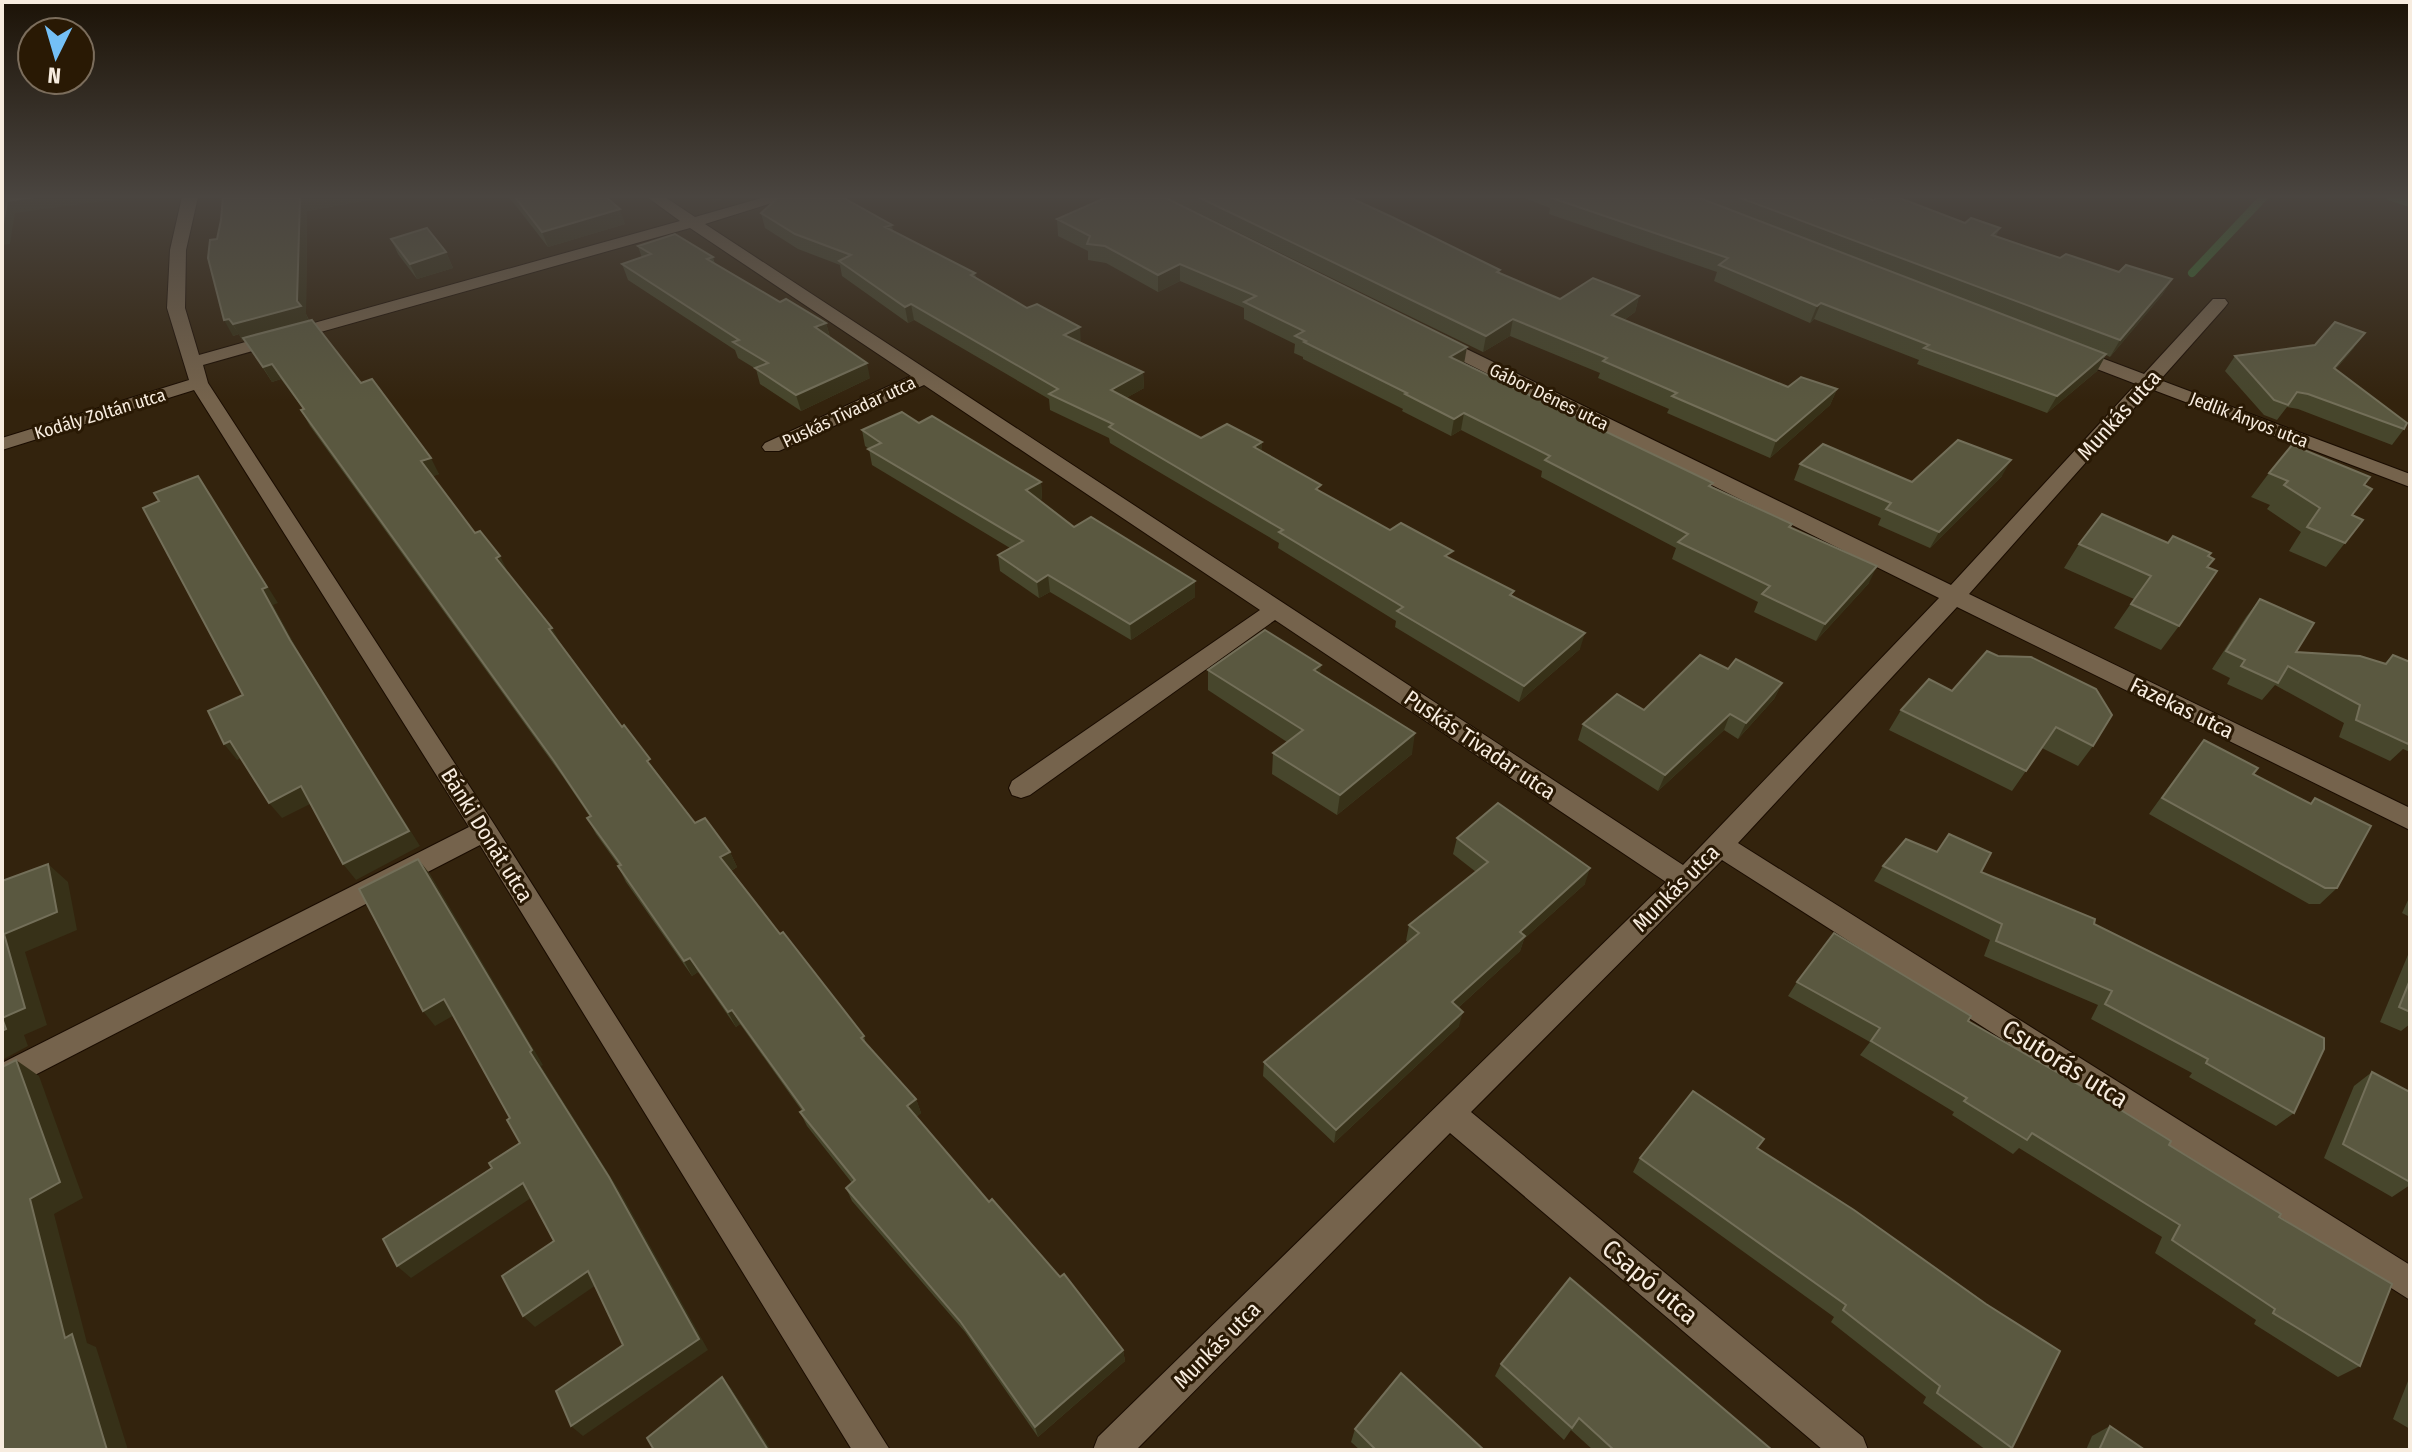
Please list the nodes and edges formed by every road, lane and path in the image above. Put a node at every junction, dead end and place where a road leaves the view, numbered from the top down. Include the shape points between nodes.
1 (177, 265) edge
2 (555, 265) edge
3 (756, 265) edge
4 (2219, 303) dead end
5 (1414, 330) edge
6 (2055, 347) edge
7 (196, 373) junction
8 (925, 377) junction
9 (2149, 383) junction
10 (2, 444) edge
11 (772, 447) dead end
12 (2410, 481) edge
13 (1954, 596) junction
14 (1276, 609) junction
15 (1021, 788) dead end
16 (2410, 820) edge
17 (485, 831) junction
18 (1720, 845) junction
19 (1684, 880) junction
20 (2, 1078) edge
21 (1449, 1113) junction
22 (2410, 1284) edge
23 (872, 1450) edge
24 (1111, 1450) edge
25 (1850, 1450) edge

1 - 7 street, Bánki Donát utca via 176,308
2 - 7 street, Kodály Zoltán utca
3 - 8 street, Puskás Tivadar utca
4 - 9 street, Munkás utca
5 - 13 street, Gábor Dénes utca
6 - 9 street, Jedlik Ányos utca
7 - 10 street, Kodály Zoltán utca
7 - 17 street, Bánki Donát utca
8 - 11 street, Puskás Tivadar utca
8 - 14 street, Puskás Tivadar utca
9 - 12 street, Jedlik Ányos utca
9 - 13 street, Munkás utca
13 - 16 street, Fazekas utca
13 - 18 street, Munkás utca
14 - 15 street
14 - 19 street, Puskás Tivadar utca
17 - 20 street
17 - 23 street, Bánki Donát utca
18 - 19 street, Munkás utca
18 - 22 street, Csutorás utca
19 - 21 street, Munkás utca
21 - 24 street, Munkás utca
21 - 25 street, Csapó utca

